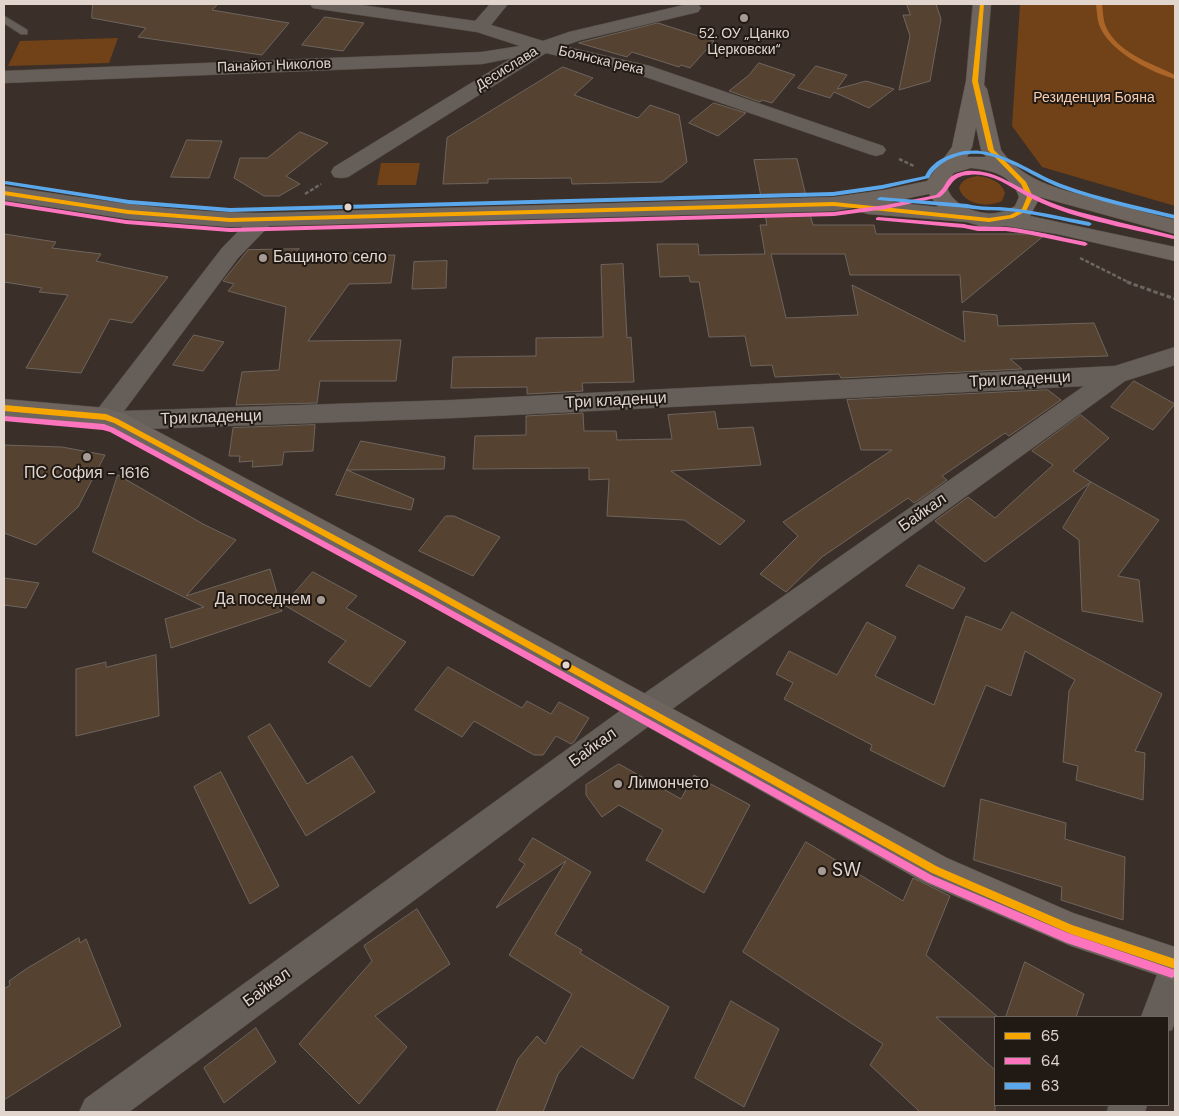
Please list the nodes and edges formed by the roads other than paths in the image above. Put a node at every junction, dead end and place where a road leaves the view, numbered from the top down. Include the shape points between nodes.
1 (319, 4) edge
2 (499, 4) edge
3 (982, 4) edge
4 (692, 8) dead end
5 (4, 19) edge
6 (479, 27) junction
7 (24, 32) dead end
8 (543, 47) junction
9 (4, 77) edge
10 (975, 80) junction
11 (876, 150) dead end
12 (340, 172) dead end
13 (1017, 176) junction
14 (941, 177) junction
15 (4, 193) edge
16 (834, 204) junction
17 (966, 216) junction
18 (1006, 219) junction
19 (262, 220) junction
20 (1175, 227) edge
21 (1175, 254) edge
22 (1175, 356) edge
23 (1116, 375) junction
24 (4, 408) edge
25 (111, 419) junction
26 (646, 710) junction
27 (1175, 964) edge
28 (1175, 971) edge
29 (1159, 1016) edge
30 (98, 1112) edge

1 - 6 street, Боянска река
2 - 6 street
3 - 10 main road
4 - 8 street, Десислава via 575,36
5 - 7 lane
6 - 8 street, Боянска река
8 - 9 street, Панайот Николов via 482,58
8 - 11 street, Боянска река via 643,70
8 - 12 street, Десислава
10 - 13 main road via 991,150
10 - 14 main road via 962,147
13 - 14 main road via 984,163 959,164
13 - 18 main road via 1030,196 1028,206
13 - 20 main road via 1046,192
14 - 16 main road via 884,196
14 - 17 main road via 937,194 943,202
15 - 19 main road via 128,212
16 - 17 main road
16 - 19 main road
17 - 18 main road
18 - 21 main road via 1057,227
19 - 25 street via 230,253
22 - 23 street, Байкал
23 - 25 street, Три кладенци via 453,410
23 - 26 street, Байкал
24 - 25 main road
25 - 26 main road via 428,588
26 - 27 main road via 935,870 1071,929
26 - 30 street, Байкал
28 - 29 street

